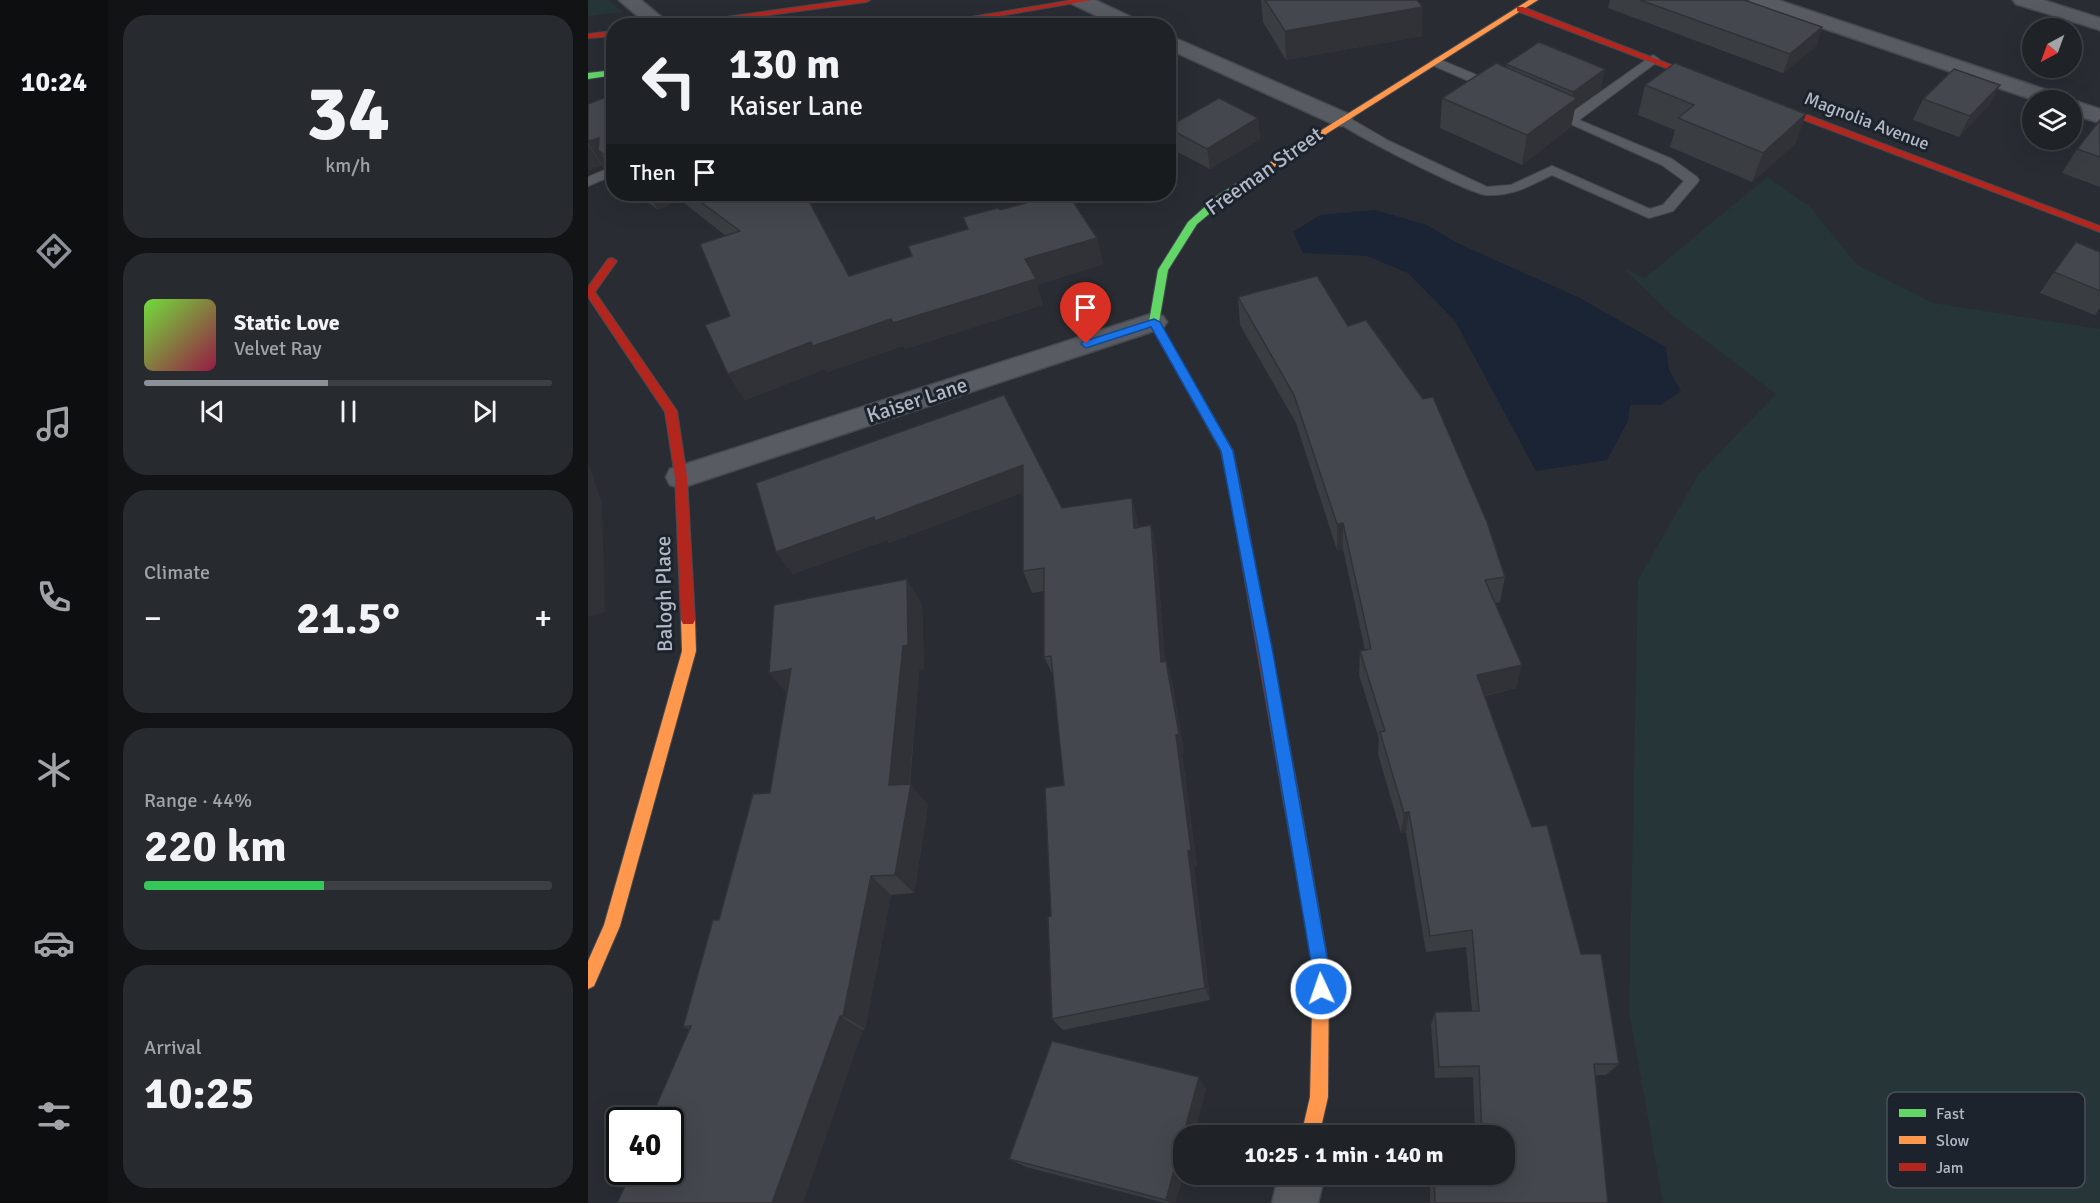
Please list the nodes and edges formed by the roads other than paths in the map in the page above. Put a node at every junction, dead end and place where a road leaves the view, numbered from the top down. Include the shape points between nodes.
1 (629, 0) edge
2 (866, 0) edge
3 (1083, 0) edge
4 (1533, 0) edge
5 (1760, 0) edge
6 (2023, 0) edge
7 (1520, 9) junction
8 (652, 18) edge
9 (728, 18) edge
10 (971, 18) edge
11 (1119, 18) edge
12 (2100, 24) edge
13 (606, 34) edge
14 (588, 36) edge
15 (1176, 45) edge
16 (1653, 60) junction
17 (1436, 62) junction
18 (606, 73) edge
19 (588, 76) edge
20 (1720, 85) edge
21 (2025, 90) edge
22 (1508, 93) edge
23 (1753, 98) edge
24 (1539, 107) edge
25 (2082, 110) edge
26 (2100, 116) edge
27 (1341, 119) junction
28 (1570, 120) junction
29 (606, 174) edge
30 (588, 182) edge
31 (2100, 229) edge
32 (612, 261) dead end
33 (1154, 322) junction
34 (681, 477) junction
35 (588, 980) edge
36 (1313, 1125) edge
37 (1299, 1185) edge
38 (1295, 1203) edge

1 - 8 street
2 - 9 street
3 - 10 street
3 - 11 street
4 - 7 street, Freeman Street
5 - 21 street
6 - 12 street
7 - 16 street
7 - 17 street, Freeman Street
13 - 14 street
15 - 27 street
16 - 20 street
16 - 28 lane
17 - 22 lane
17 - 27 street, Freeman Street
18 - 19 street
23 - 31 street, Magnolia Avenue
24 - 28 lane
25 - 26 street
27 - 28 lane via 1384,144 1485,191 1514,189 1552,170 1649,214 1668,208 1692,180 1667,162
27 - 33 street, Freeman Street via 1220,198 1193,222 1163,270
29 - 30 lane
32 - 34 street, Balogh Place via 590,292 670,411
33 - 34 street, Kaiser Lane
33 - 36 street via 1227,451 1321,968 1319,1097
34 - 35 street, Balogh Place via 689,651 612,926
37 - 38 street

